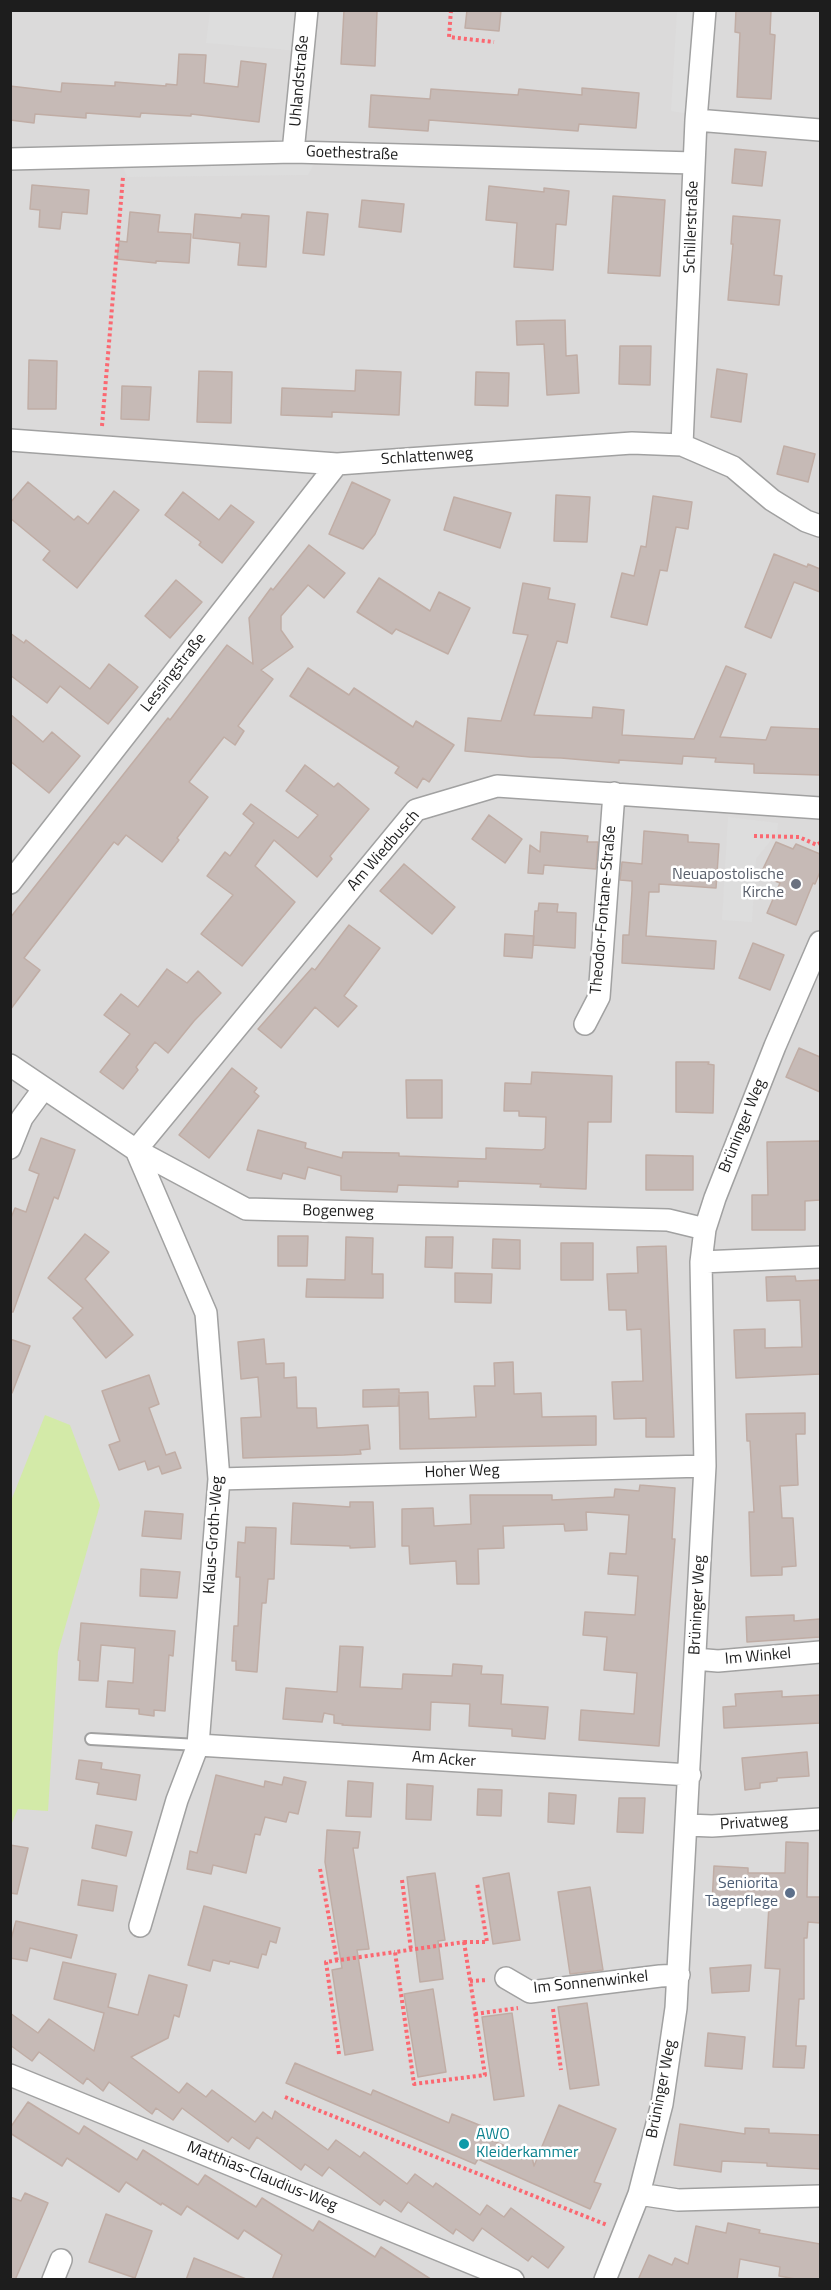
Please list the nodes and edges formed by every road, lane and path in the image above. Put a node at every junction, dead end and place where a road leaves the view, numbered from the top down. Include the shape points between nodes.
1 (307, 10) edge
2 (451, 10) edge
3 (705, 10) edge
4 (494, 42) dead end
5 (696, 120) junction
6 (820, 130) edge
7 (293, 152) junction
8 (116, 156) junction
9 (10, 159) edge
10 (694, 163) junction
11 (10, 440) edge
12 (682, 444) junction
13 (100, 447) junction
14 (337, 464) junction
15 (820, 526) edge
16 (614, 794) junction
17 (820, 808) edge
18 (754, 836) dead end
19 (820, 843) edge
20 (10, 883) edge
21 (820, 942) edge
22 (585, 1024) dead end
23 (10, 1065) edge
24 (44, 1088) junction
25 (10, 1148) edge
26 (136, 1150) junction
27 (705, 1228) junction
28 (820, 1257) edge
29 (701, 1262) junction
30 (705, 1466) junction
31 (219, 1479) junction
32 (820, 1652) edge
33 (695, 1659) junction
34 (91, 1739) dead end
35 (198, 1745) junction
36 (690, 1775) junction
37 (820, 1819) edge
38 (687, 1825) junction
39 (320, 1869) dead end
40 (402, 1880) dead end
41 (477, 1883) dead end
42 (140, 1926) dead end
43 (464, 1942) junction
44 (411, 1950) junction
45 (396, 1952) junction
46 (337, 1961) junction
47 (679, 1975) junction
48 (506, 1978) dead end
49 (553, 2003) dead end
50 (520, 2008) dead end
51 (475, 2014) junction
52 (339, 2054) dead end
53 (561, 2070) dead end
54 (10, 2075) edge
55 (285, 2097) dead end
56 (639, 2194) junction
57 (820, 2196) edge
58 (625, 2232) junction
59 (513, 2280) edge
60 (604, 2280) edge

1 - 7 street, Uhlandstraße
2 - 4 path via 449,37
3 - 5 street, Schillerstraße
5 - 6 street
5 - 10 street, Schillerstraße
7 - 8 street, Goethestraße
7 - 10 street, Goethestraße
8 - 9 street, Goethestraße
8 - 13 path via 124,178
10 - 12 street, Schillerstraße
11 - 13 street, Schlattenweg
12 - 14 street, Schlattenweg via 632,443
12 - 15 street, Schlattenweg via 733,467 772,500
13 - 14 street, Schlattenweg
14 - 20 street, Lessingstraße
16 - 17 street, Am Wiedbusch
16 - 22 street, Theodor-Fontane-Straße via 599,998
16 - 26 street, Am Wiedbusch via 496,786 416,810
18 - 19 path via 799,837
21 - 27 street, Brüninger Weg via 766,1068
23 - 24 street, Bogenweg
24 - 25 street via 22,1118
24 - 26 street, Bogenweg
26 - 27 street, Bogenweg via 246,1209 668,1220
26 - 31 street, Klaus-Groth-Weg via 206,1313
27 - 29 street, Brüninger Weg
28 - 29 street
29 - 30 street, Brüninger Weg
30 - 31 street, Hoher Weg
30 - 33 street, Brüninger Weg
31 - 35 street, Klaus-Groth-Weg
32 - 33 street, Im Winkel
33 - 36 street, Brüninger Weg
34 - 35 lane
35 - 36 street, Am Acker
35 - 42 street, Klaus-Groth-Weg via 177,1800
36 - 38 street, Brüninger Weg
37 - 38 street, Privatweg
38 - 47 street, Brüninger Weg
39 - 46 path
40 - 44 path
41 - 43 path via 488,1942
43 - 44 path
43 - 51 path
44 - 45 path
45 - 46 path
45 - 51 path via 414,2084 485,2075
46 - 52 path via 326,1962
47 - 48 street, Im Sonnenwinkel via 530,1992
47 - 56 street, Brüninger Weg via 662,2104
49 - 53 path
50 - 51 path
54 - 59 street, Matthias-Claudius-Weg
55 - 58 path
56 - 57 street via 678,2200
56 - 58 street, Brüninger Weg
58 - 60 street, Brüninger Weg

